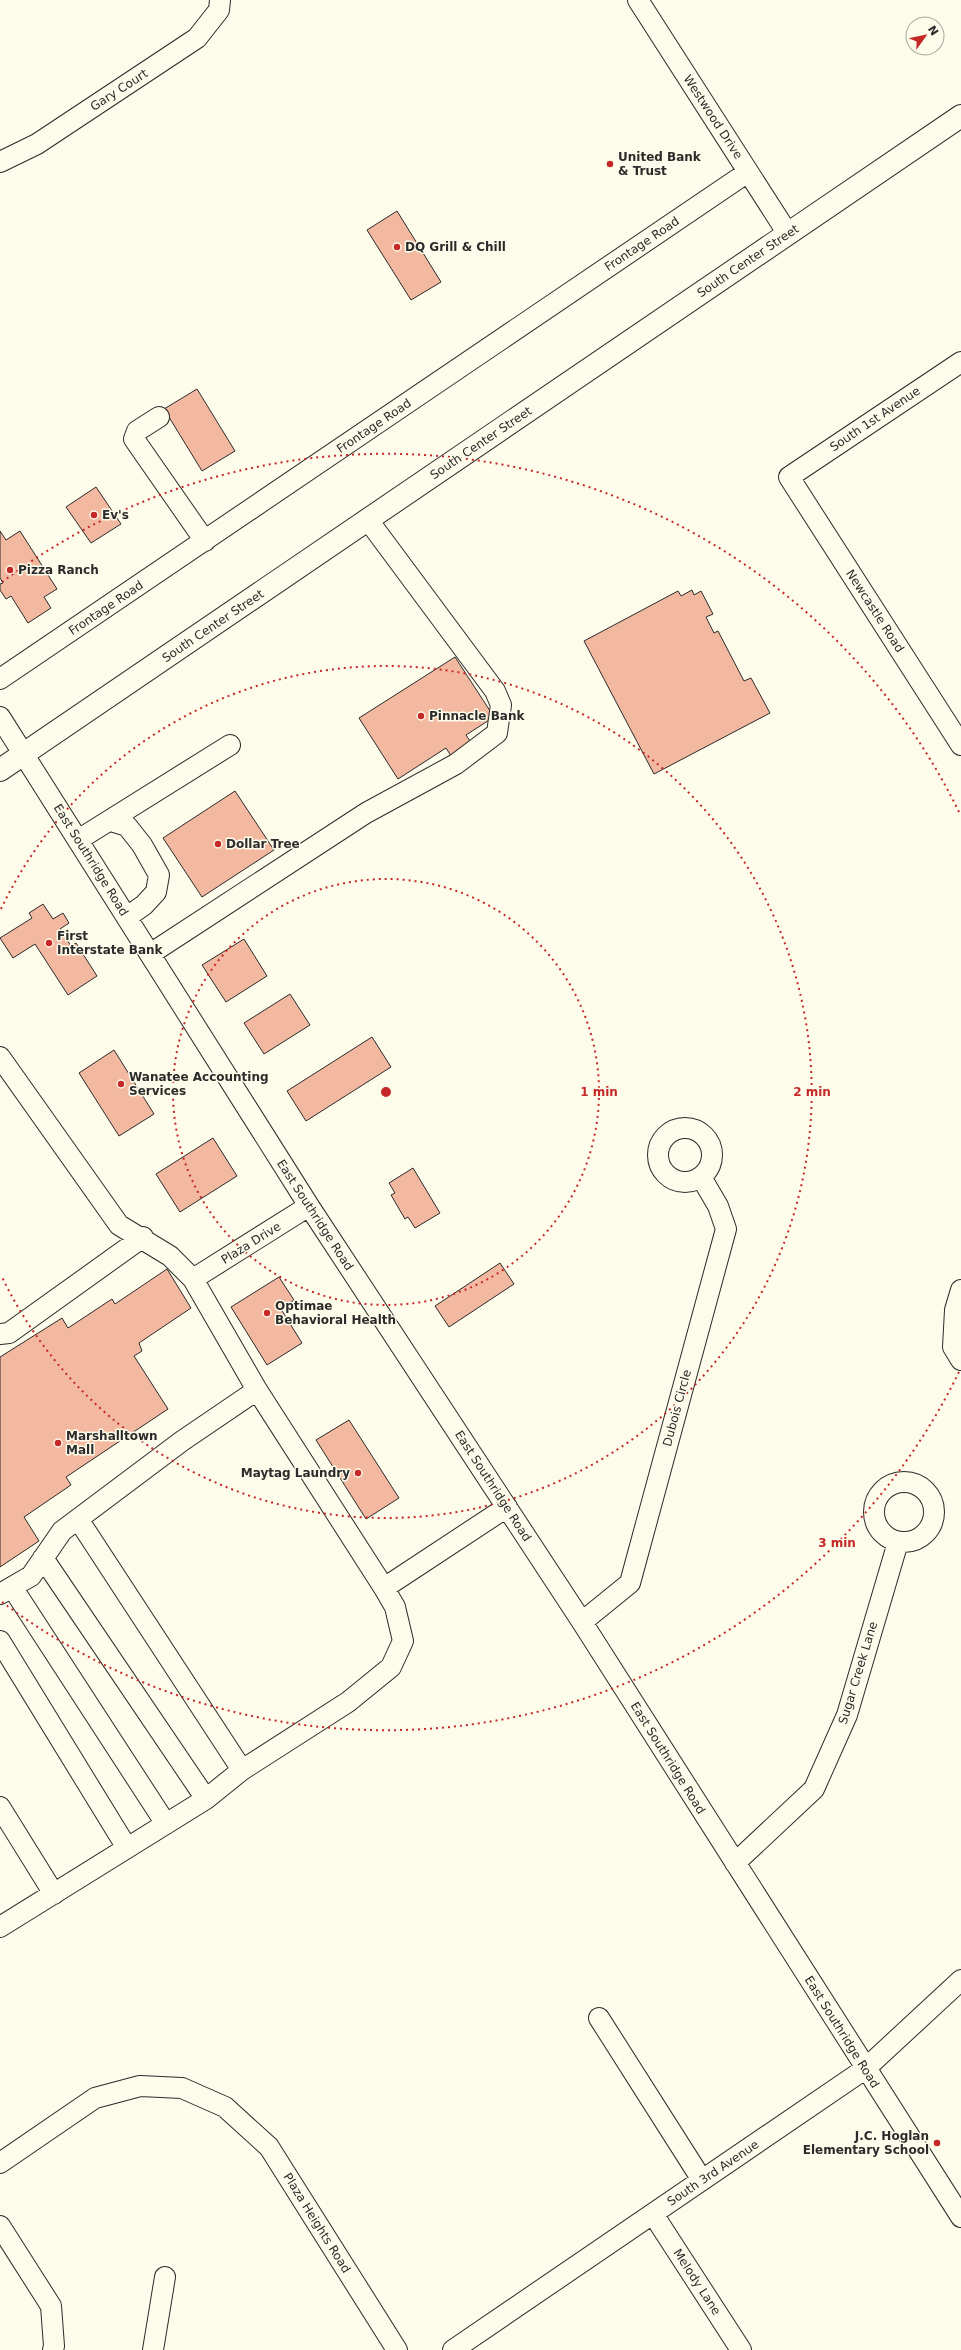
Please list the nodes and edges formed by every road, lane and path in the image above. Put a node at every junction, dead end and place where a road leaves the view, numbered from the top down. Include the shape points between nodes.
1 (220, 0) edge
2 (638, 0) edge
3 (961, 116) edge
4 (0, 162) edge
5 (748, 172) junction
6 (788, 234) junction
7 (961, 362) edge
8 (159, 417) dead end
9 (789, 477) joint
10 (368, 520) junction
11 (205, 541) junction
12 (0, 679) edge
13 (0, 717) edge
14 (230, 744) dead end
15 (961, 745) edge
16 (24, 755) junction
17 (0, 770) edge
18 (111, 821) junction
19 (78, 840) junction
20 (127, 917) junction
21 (150, 954) junction
22 (0, 1057) edge
23 (701, 1177) dead end
24 (309, 1206) junction
25 (143, 1237) junction
26 (193, 1279) junction
27 (961, 1290) edge
28 (0, 1334) edge
29 (961, 1360) edge
30 (258, 1390) junction
31 (506, 1507) junction
32 (78, 1519) junction
33 (898, 1542) dead end
34 (44, 1558) junction
35 (384, 1588) junction
36 (6, 1590) edge
37 (582, 1622) junction
38 (0, 1641) edge
39 (242, 1770) junction
40 (206, 1799) junction
41 (0, 1807) edge
42 (166, 1824) junction
43 (127, 1848) junction
44 (735, 1863) junction
45 (54, 1894) junction
46 (0, 1927) edge
47 (961, 1980) edge
48 (599, 2018) dead end
49 (865, 2069) junction
50 (0, 2163) edge
51 (702, 2180) junction
52 (653, 2214) junction
53 (961, 2217) edge
54 (0, 2226) edge
55 (165, 2277) dead end
56 (53, 2350) edge
57 (153, 2350) edge
58 (397, 2350) edge
59 (453, 2350) edge
60 (741, 2350) edge

1 - 4 street, Gary Court via 219,10 197,38 37,144
2 - 5 street, Westwood Drive
3 - 6 main road, South Center Street
5 - 6 street, Westwood Drive
5 - 11 street, Frontage Road
6 - 10 main road, South Center Street
7 - 9 street, South 1st Avenue
8 - 11 street via 137,431 134,439
9 - 15 street, Newcastle Road
10 - 16 main road, South Center Street
10 - 21 street via 495,691 501,705 497,732 456,764 366,813
11 - 12 street, Frontage Road
13 - 16 street, East Southridge Road
14 - 18 street
16 - 17 main road, South Center Street
16 - 19 street, East Southridge Road
18 - 19 street
18 - 20 street via 127,826 142,845 159,875 156,892 144,905
19 - 20 street, East Southridge Road
20 - 21 street, East Southridge Road
21 - 24 street, East Southridge Road
22 - 25 street via 119,1224
23 - 37 street, Dubois Circle via 718,1206 726,1229 630,1583
24 - 26 street, Plaza Drive
24 - 31 street, East Southridge Road
25 - 26 street via 170,1256
25 - 28 street via 9,1333
26 - 30 street
27 - 29 street via 955,1310 953,1347
30 - 32 street via 182,1442
30 - 35 street
31 - 35 street
31 - 37 street, East Southridge Road
32 - 34 street via 62,1531
32 - 39 street
33 - 44 street, Sugar Creek Lane via 847,1715 814,1789
34 - 36 street via 31,1576
34 - 40 street
35 - 39 street via 395,1607 403,1641 391,1667 348,1702
36 - 42 street
37 - 44 street, East Southridge Road
38 - 43 street
39 - 40 street
40 - 42 street
41 - 45 street
42 - 43 street
43 - 45 street
44 - 49 street, East Southridge Road
45 - 46 street
47 - 49 street, South 3rd Avenue
48 - 51 street
49 - 51 street, South 3rd Avenue
49 - 53 street, East Southridge Road
50 - 58 street, Plaza Heights Road via 95,2098 140,2086 182,2088 225,2108 269,2147
51 - 52 street, South 3rd Avenue
52 - 59 street, South 3rd Avenue
52 - 60 street, Melody Lane
54 - 56 street via 51,2306
55 - 57 street

